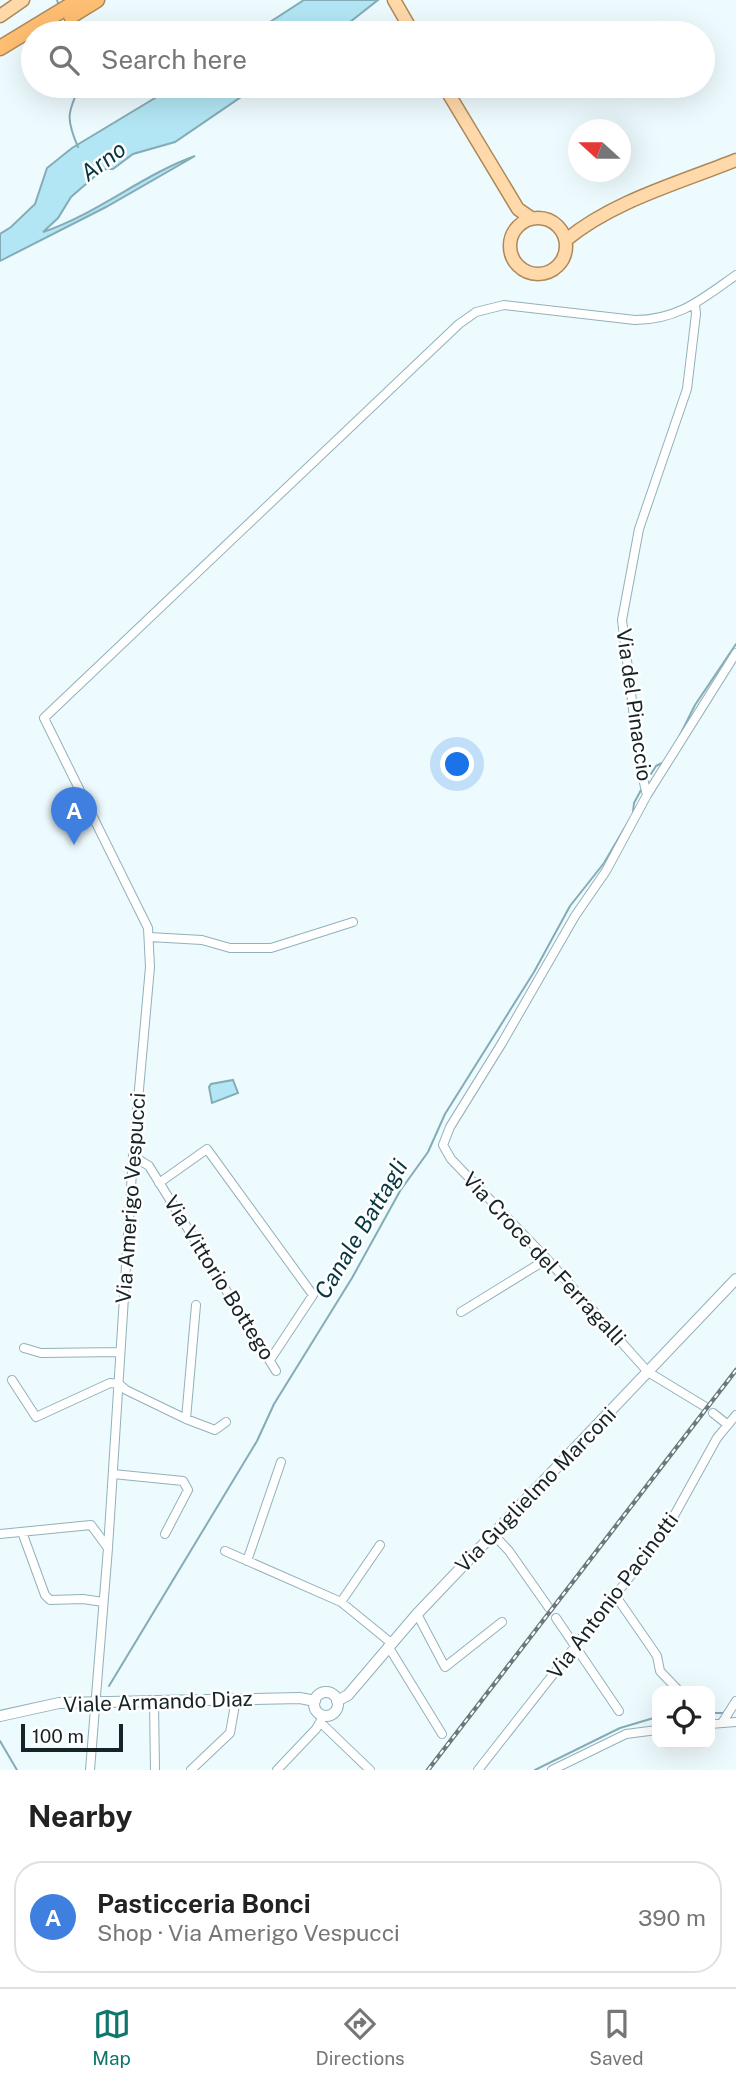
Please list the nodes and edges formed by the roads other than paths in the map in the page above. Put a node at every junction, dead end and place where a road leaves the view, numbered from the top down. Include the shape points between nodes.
1 (23, 0) edge
2 (79, 0) edge
3 (97, 0) edge
4 (394, 0) edge
5 (0, 16) edge
6 (44, 21) edge
7 (63, 21) edge
8 (406, 21) edge
9 (21, 35) edge
10 (21, 47) edge
11 (0, 48) edge
12 (0, 60) edge
13 (451, 98) edge
14 (736, 160) edge
15 (518, 209) junction
16 (531, 218) junction
17 (518, 227) junction
18 (564, 234) junction
19 (736, 275) edge
20 (695, 304) junction
21 (736, 653) edge
22 (647, 796) junction
23 (354, 922) dead end
24 (149, 937) junction
25 (443, 1145) joint
26 (133, 1156) junction
27 (159, 1183) junction
28 (547, 1259) junction
29 (736, 1279) edge
30 (196, 1306) dead end
31 (461, 1312) dead end
32 (24, 1348) dead end
33 (120, 1352) junction
34 (270, 1360) junction
35 (276, 1370) dead end
36 (648, 1372) junction
37 (12, 1380) dead end
38 (119, 1384) junction
39 (704, 1406) dead end
40 (713, 1413) dead end
41 (736, 1415) edge
42 (186, 1419) junction
43 (226, 1422) dead end
44 (728, 1425) junction
45 (281, 1462) dead end
46 (113, 1474) junction
47 (22, 1532) junction
48 (0, 1534) edge
49 (165, 1534) dead end
50 (494, 1535) junction
51 (380, 1545) dead end
52 (108, 1548) junction
53 (225, 1551) dead end
54 (247, 1561) junction
55 (615, 1595) junction
56 (103, 1602) junction
57 (341, 1602) junction
58 (549, 1608) dead end
59 (417, 1614) junction
60 (556, 1618) dead end
61 (502, 1622) dead end
62 (389, 1644) junction
63 (576, 1646) junction
64 (674, 1686) edge
65 (233, 1699) junction
66 (154, 1701) junction
67 (315, 1701) junction
68 (337, 1701) junction
69 (95, 1702) junction
70 (734, 1705) edge
71 (619, 1711) dead end
72 (1, 1716) edge
73 (322, 1718) junction
74 (724, 1720) junction
75 (736, 1722) edge
76 (715, 1723) edge
77 (652, 1731) edge
78 (442, 1734) dead end
79 (90, 1770) edge
80 (155, 1770) edge
81 (191, 1770) edge
82 (277, 1770) edge
83 (370, 1770) edge
84 (478, 1770) edge
85 (552, 1770) edge

1 - 5 main road
2 - 6 highway
3 - 7 highway
4 - 8 main road
9 - 11 highway
10 - 12 highway
13 - 15 main road
14 - 18 main road
15 - 16 main road
15 - 17 main road
16 - 17 main road
16 - 18 main road via 548,219
17 - 18 main road via 512,235 511,254 531,273 558,267 566,250
19 - 20 street
20 - 22 street, Via del Pinaccio via 687,389 639,529 622,620
20 - 24 street, Via Amerigo Vespucci via 655,320 504,305 476,312 44,718
21 - 22 street
22 - 25 street, Via del Pinaccio
23 - 24 street via 271,948
24 - 26 street, Via Amerigo Vespucci
25 - 28 street, Via Croce del Ferragalli via 451,1159
26 - 27 street, Via Vittorio Bottego via 149,1166
26 - 33 street, Via Amerigo Vespucci
27 - 34 street, Via Vittorio Bottego
27 - 34 street via 207,1149 313,1295
28 - 31 street
28 - 36 street, Via Croce del Ferragalli
29 - 36 street, Via Guglielmo Marconi
30 - 42 street
32 - 33 street via 41,1353
33 - 38 street, Via Amerigo Vespucci
34 - 35 street, Via Vittorio Bottego
36 - 39 street, Via Croce del Ferragalli
36 - 50 street, Via Guglielmo Marconi
37 - 38 street via 36,1417 110,1383
38 - 42 street
38 - 46 street, Via Amerigo Vespucci
40 - 44 street
41 - 44 street, Via Antonio Pacinotti
42 - 43 street via 215,1430
44 - 55 street, Via Antonio Pacinotti via 665,1532
45 - 54 street
46 - 49 street via 183,1481 188,1490
46 - 52 street, Via Amerigo Vespucci
47 - 48 street
47 - 52 street via 91,1525
47 - 56 street via 50,1600
50 - 58 street
50 - 59 street, Via Guglielmo Marconi
51 - 57 street
52 - 56 street, Via Amerigo Vespucci
53 - 54 street
54 - 57 street
55 - 63 street, Via Antonio Pacinotti
55 - 64 street via 652,1647 660,1671
56 - 69 street, Via Amerigo Vespucci
57 - 62 street
59 - 61 street via 445,1667
59 - 62 street, Via Guglielmo Marconi
60 - 63 street
62 - 68 street, Via Guglielmo Marconi via 348,1695
62 - 78 street
63 - 71 street
63 - 84 street, Via Antonio Pacinotti
65 - 66 street, Viale Armando Diaz
65 - 67 street, Viale Armando Diaz
65 - 81 street via 236,1709 230,1733
66 - 69 street, Viale Armando Diaz
66 - 80 street
67 - 68 street via 324,1692
67 - 73 street
68 - 73 street via 335,1712
69 - 72 street, Viale Armando Diaz via 59,1703
69 - 79 street, Via Amerigo Vespucci
70 - 74 street
73 - 82 street
73 - 83 street
74 - 75 street
74 - 76 street
77 - 85 street via 626,1734

